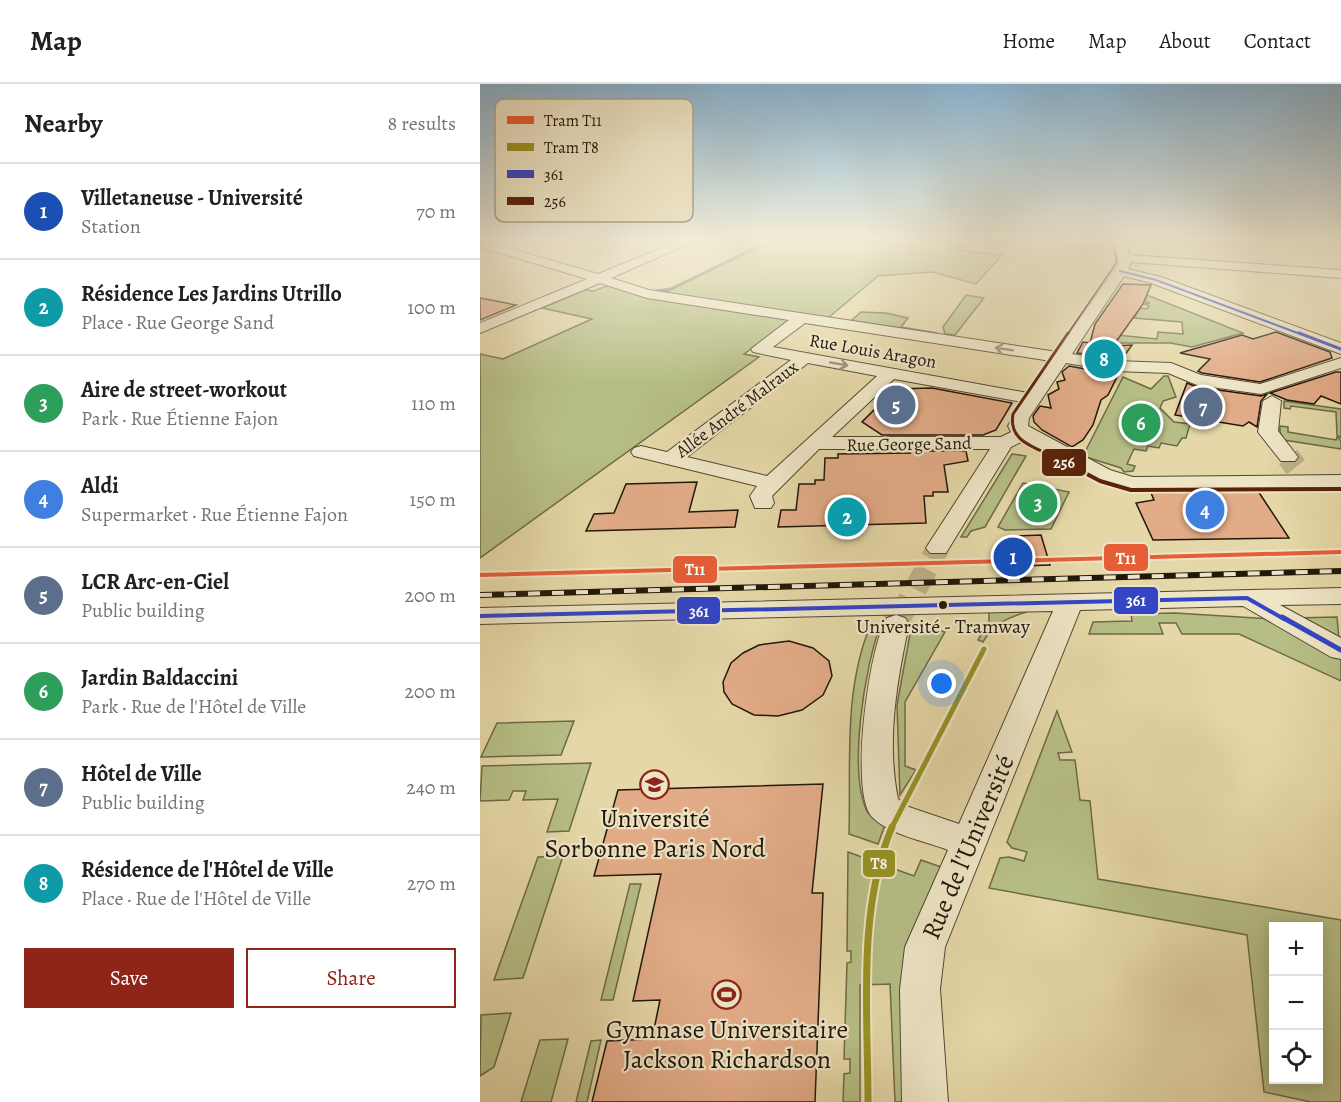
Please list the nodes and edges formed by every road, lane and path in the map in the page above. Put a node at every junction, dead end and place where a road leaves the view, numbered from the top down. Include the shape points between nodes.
1 (576, 288) edge
2 (628, 288) edge
3 (1108, 288) edge
4 (1176, 288) edge
5 (802, 318) junction
6 (480, 328) edge
7 (1341, 349) edge
8 (804, 358) junction
9 (1062, 358) junction
10 (1341, 363) edge
11 (890, 373) junction
12 (1034, 399) junction
13 (1272, 401) dead end
14 (1014, 439) junction
15 (814, 443) junction
16 (641, 452) dead end
17 (671, 459) junction
18 (1298, 468) junction
19 (1341, 481) edge
20 (771, 483) junction
21 (763, 503) dead end
22 (938, 548) tunnel mouth
23 (1341, 596) edge
24 (1247, 598) junction
25 (1070, 602) junction
26 (480, 616) edge
27 (896, 624) tunnel mouth
28 (1341, 650) edge
29 (970, 843) junction
30 (925, 1102) edge

1 - 6 street
2 - 5 street via 647,294
3 - 9 street
4 - 7 street
5 - 8 street, Rue Louis Aragon via 759,349
9 -> 5 street
8 -> 11 street, Rue Louis Aragon
8 - 17 street, Allée André Malraux
9 - 10 street via 1170,369 1195,380 1260,389
9 - 12 street
11 - 12 street, Rue Louis Aragon
11 - 15 street
12 - 14 street via 1019,421
13 - 18 street via 1268,432
14 - 15 street, Rue George Sand
14 - 18 street via 1132,483
14 - 22 street
15 - 20 street
16 - 17 street
17 - 20 street
18 - 19 street
20 - 21 street via 761,496
23 - 24 street
24 - 25 street
24 - 28 street
25 - 26 street
25 - 29 street, Rue de l'Université
27 - 29 street via 880,709 879,781 883,806 897,817
29 - 30 street, Rue de l'Université via 925,947 920,989

